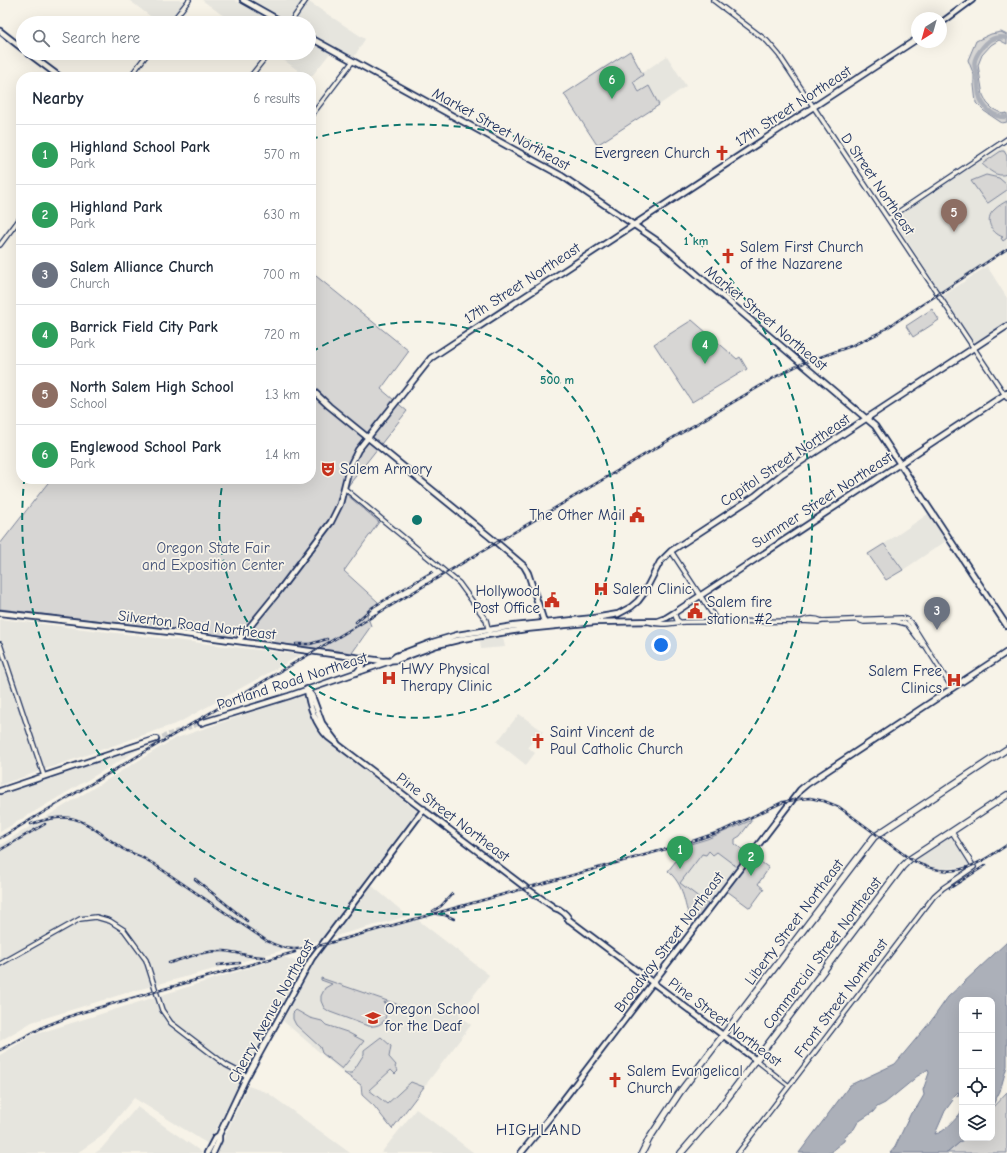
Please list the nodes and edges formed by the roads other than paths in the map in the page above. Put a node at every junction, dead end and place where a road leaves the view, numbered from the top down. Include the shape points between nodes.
1 (189, 0) edge
2 (243, 0) edge
3 (306, 0) edge
4 (713, 0) edge
5 (972, 0) edge
6 (176, 16) edge
7 (272, 16) edge
8 (295, 16) edge
9 (947, 19) edge
10 (0, 32) edge
11 (316, 41) edge
12 (911, 43) edge
13 (16, 44) edge
14 (37, 60) edge
15 (143, 60) edge
16 (263, 60) edge
17 (353, 61) junction
18 (53, 72) edge
19 (134, 72) edge
20 (254, 72) edge
21 (813, 107) junction
22 (316, 109) edge
23 (1007, 139) edge
24 (888, 219) junction
25 (16, 224) edge
26 (634, 225) junction
27 (0, 245) edge
28 (1007, 326) edge
29 (974, 348) junction
30 (316, 394) edge
31 (1006, 395) edge
32 (867, 419) junction
33 (367, 437) junction
34 (900, 464) junction
35 (344, 488) junction
36 (671, 551) junction
37 (700, 595) junction
38 (0, 613) edge
39 (674, 613) junction
40 (589, 620) junction
41 (860, 620) junction
42 (648, 621) junction
43 (717, 621) junction
44 (680, 622) junction
45 (545, 625) junction
46 (1007, 626) edge
47 (489, 633) junction
48 (238, 641) junction
49 (0, 644) edge
50 (928, 650) junction
51 (1007, 652) edge
52 (357, 658) junction
53 (390, 661) junction
54 (357, 672) junction
55 (952, 688) junction
56 (307, 689) junction
57 (201, 723) tunnel mouth
58 (156, 739) tunnel mouth
59 (1007, 749) edge
60 (44, 776) junction
61 (0, 791) edge
62 (1007, 796) edge
63 (424, 809) junction
64 (952, 832) junction
65 (0, 964) edge
66 (652, 983) junction
67 (723, 1036) junction
68 (756, 1060) junction
69 (247, 1076) junction
70 (789, 1086) junction
71 (210, 1152) edge
72 (521, 1153) edge
73 (642, 1153) edge
74 (681, 1153) edge
75 (738, 1153) edge

1 - 6 street
2 - 7 main road
3 - 8 street
4 - 21 street, D Street Northeast via 772,45
5 - 9 main road
10 - 13 main road
11 - 17 main road, Market Street Northeast
12 - 21 main road, 17th Street Northeast
14 - 18 main road
15 - 19 street
16 - 20 street
17 - 22 street
17 - 26 main road, Market Street Northeast via 562,176
21 - 24 street, D Street Northeast
21 - 26 main road, 17th Street Northeast
23 - 24 street
24 - 29 street, D Street Northeast
25 - 27 street
26 - 32 main road, Market Street Northeast via 663,246
26 - 33 main road, 17th Street Northeast via 431,358
28 - 29 main road, Capitol Street Northeast
29 - 31 street, D Street Northeast
29 - 32 main road, Capitol Street Northeast
30 - 33 main road
31 - 34 main road, Summer Street Northeast
32 - 34 main road, Market Street Northeast via 875,426
32 - 36 main road, Capitol Street Northeast
33 - 35 main road, 17th Street Northeast via 351,462
33 - 45 main road via 524,566
34 - 37 main road, Summer Street Northeast
34 - 46 main road, Market Street Northeast
35 - 47 street via 459,583 487,622
35 - 48 main road, 17th Street Northeast via 337,510 326,528
36 - 37 street
36 - 40 main road, Capitol Street Northeast via 661,561 638,601 624,611 602,619
37 - 39 main road, Summer Street Northeast
37 - 43 street
38 - 48 main road, Silverton Road Northeast
39 - 42 main road, Summer Street Northeast via 661,620
39 - 44 street
40 - 42 main road, Summer Street Northeast
40 - 45 main road
40 - 45 main road via 572,625
41 - 43 street
41 - 50 street via 900,621 907,624
41 - 50 street via 908,620
42 - 44 street via 654,624
43 - 44 street
45 - 47 main road, Portland Road Northeast
47 - 53 main road, Portland Road Northeast via 448,642
48 - 52 main road, Silverton Road Northeast
49 - 60 street
50 - 55 street
51 - 55 main road, Broadway Street Northeast
52 - 53 main road, Silverton Road Northeast
52 - 54 main road via 362,661
53 - 54 main road, Portland Road Northeast
54 - 56 main road, Portland Road Northeast
55 - 66 main road, Broadway Street Northeast via 800,790
56 - 57 main road, Portland Road Northeast
56 - 63 main road, Pine Street Northeast via 319,725 328,737
58 - 60 main road
59 - 67 highway, Liberty Street Northeast via 874,837
60 - 61 main road
62 - 64 highway, Commercial Street Northeast
63 - 66 main road, Pine Street Northeast via 563,912 569,920
63 - 69 main road, Cherry Avenue Northeast via 312,958
64 - 68 highway, Commercial Street Northeast via 902,867
64 - 70 street, Front Street Northeast via 974,867 934,896
65 - 69 street via 77,921 90,917 110,921 124,930 146,960 162,1010 171,1024 226,1065
66 - 67 main road, Pine Street Northeast
66 - 72 main road, Broadway Street Northeast
67 - 68 main road, Pine Street Northeast
67 - 73 highway, Liberty Street Northeast via 680,1092
68 - 70 street, Pine Street Northeast
68 - 74 highway, Commercial Street Northeast
69 - 71 main road, Cherry Avenue Northeast
70 - 75 street, Front Street Northeast

